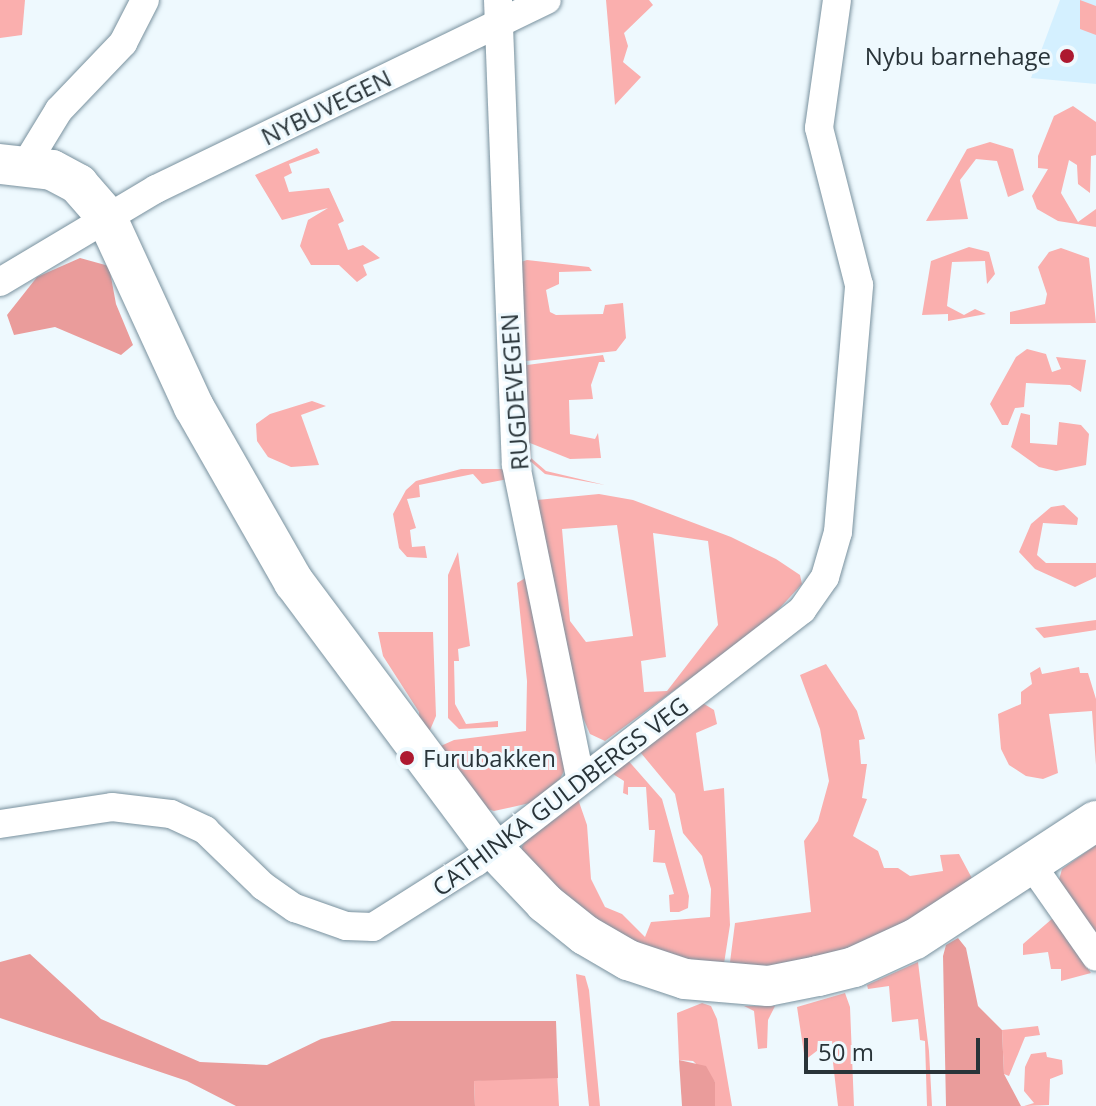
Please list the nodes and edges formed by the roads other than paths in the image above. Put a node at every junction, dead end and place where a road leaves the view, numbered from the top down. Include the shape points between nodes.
1 (145, 0) edge
2 (547, 0) edge
3 (837, 0) edge
4 (498, 10) edge
5 (13, 164) edge
6 (106, 216) junction
7 (0, 282) edge
8 (580, 778) junction
9 (1096, 821) edge
10 (0, 824) edge
11 (491, 846) junction
12 (1031, 864) junction
13 (1096, 957) edge

1 - 5 street via 123,43
2 - 4 street, NYBUVEGEN
3 - 8 street, CATHINKA GULDBERGS VEG via 819,128 859,285 846,465 825,577 802,610 768,639
4 - 6 street, NYBUVEGEN
4 - 8 street, RUGDEVEGEN via 516,465
5 - 6 street via 52,170 78,184
6 - 7 street, NYBUVEGEN
6 - 11 street via 194,407 261,531 331,635
8 - 11 street, CATHINKA GULDBERGS VEG
9 - 12 street
10 - 11 street, CATHINKA GULDBERGS VEG via 112,807 171,814 205,830 263,886 295,908 364,928 412,906
11 - 12 street via 545,903 585,935 656,971 724,986 768,986 854,967 915,939
12 - 13 street

